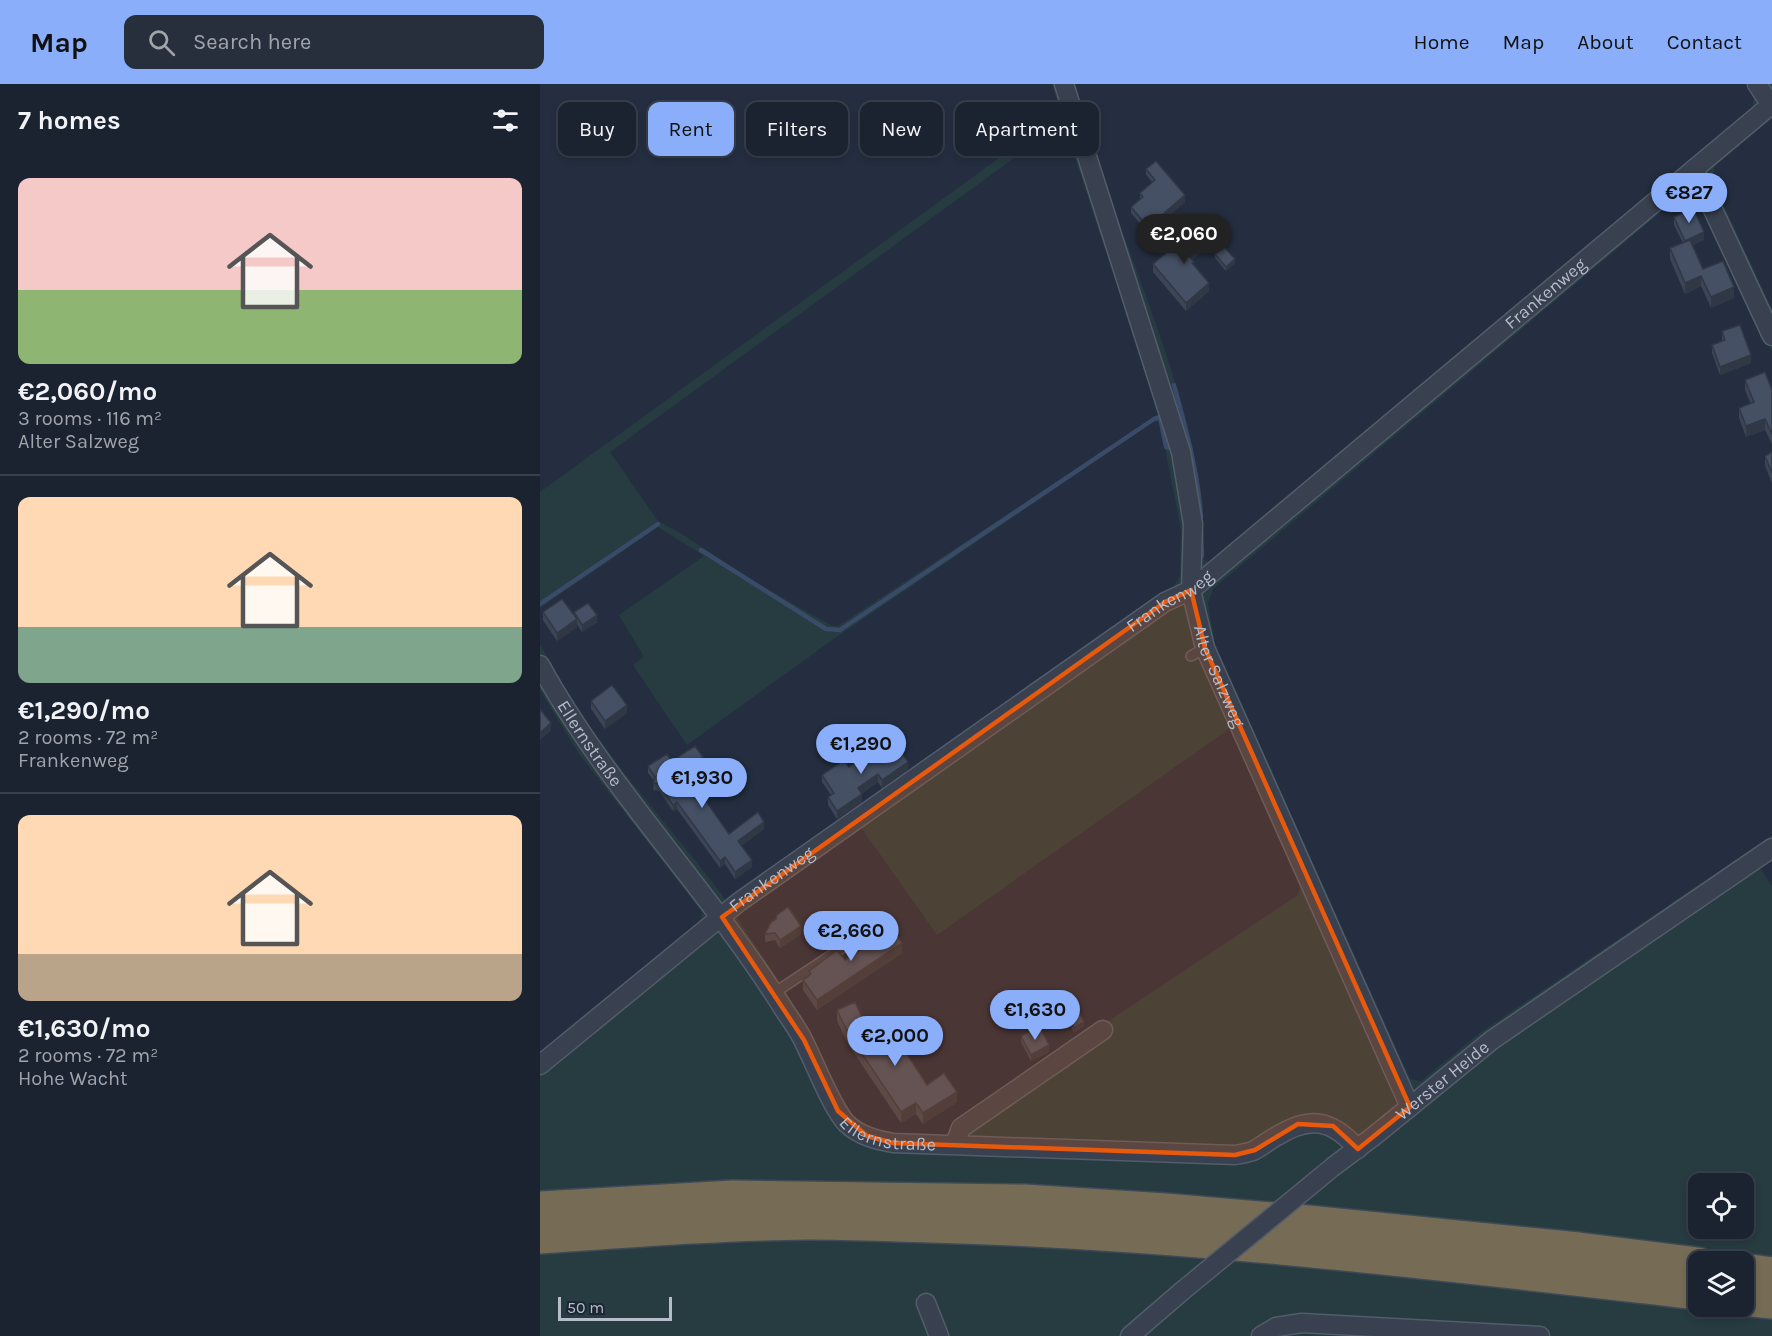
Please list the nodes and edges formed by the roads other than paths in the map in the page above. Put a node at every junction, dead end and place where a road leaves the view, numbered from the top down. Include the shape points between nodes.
1 (1064, 84) edge
2 (1756, 84) edge
3 (1772, 104) edge
4 (1694, 169) junction
5 (1772, 336) edge
6 (1191, 590) junction
7 (540, 665) edge
8 (1772, 848) edge
9 (722, 917) junction
10 (845, 946) dead end
11 (774, 993) junction
12 (1103, 1030) dead end
13 (540, 1065) edge
14 (1410, 1107) junction
15 (955, 1144) junction
16 (1358, 1149) junction
17 (540, 1208) edge
18 (540, 1237) edge
19 (1688, 1263) edge
20 (1754, 1272) edge
21 (1772, 1274) edge
22 (1688, 1292) edge
23 (1754, 1300) edge
24 (1772, 1302) edge
25 (926, 1303) dead end
26 (1153, 1329) edge
27 (939, 1336) edge
28 (1130, 1336) edge
29 (1261, 1336) edge
30 (1540, 1336) edge

1 - 6 street, Alter Salzweg via 1181,452 1193,524
2 - 3 street
3 - 4 street, Frankenweg
4 - 5 street
4 - 6 street, Frankenweg
6 - 9 street, Frankenweg via 1165,602
6 - 14 street, Alter Salzweg via 1198,652
7 - 9 street, Ellernstraße via 588,745
8 - 14 street, Werster Heide via 1492,1040
9 - 11 street, Ellernstraße
9 - 13 street, Frankenweg
10 - 11 lane
11 - 15 street, Ellernstraße via 804,1040 847,1123 867,1136 885,1141
12 - 15 street via 961,1128
14 - 16 street, Werster Heide
15 - 16 street, Ellernstraße via 1235,1155 1255,1150 1298,1124 1320,1123 1333,1126
16 - 26 street, Werster Heide, bridge via 1181,1292
17 - 19 highway via 734,1197 1024,1201 1308,1222
18 - 22 highway via 809,1223 978,1228 1274,1246
20 - 21 highway
23 - 24 highway
25 - 27 street
26 - 28 street, Werster Heide
29 - 30 street via 1276,1327 1302,1323

